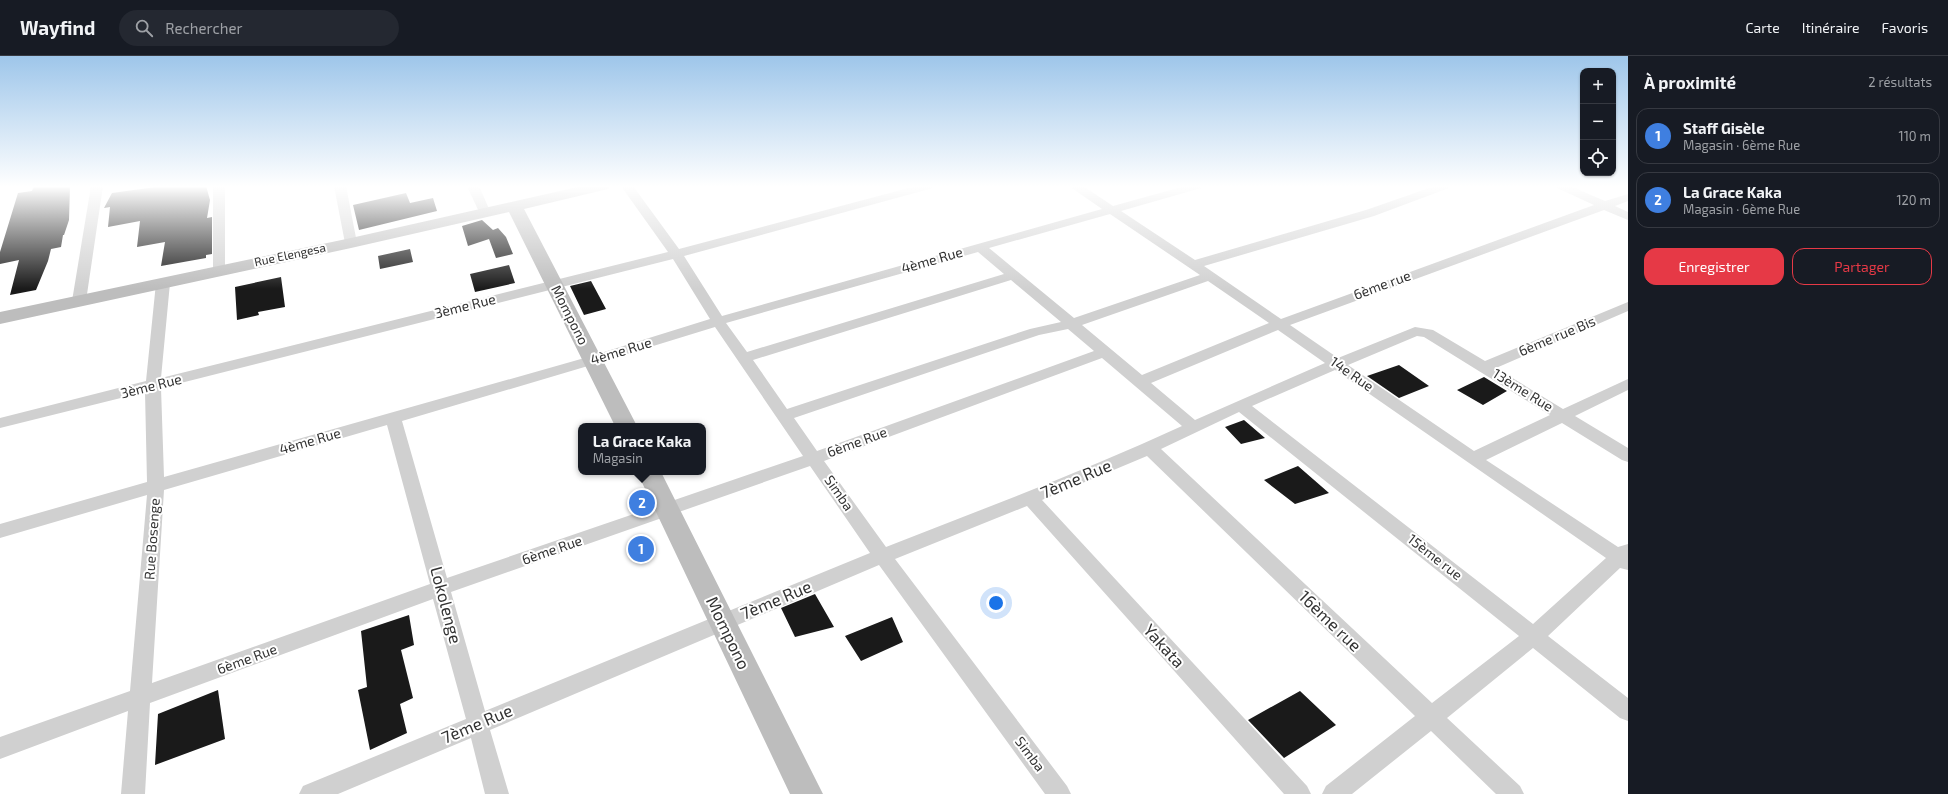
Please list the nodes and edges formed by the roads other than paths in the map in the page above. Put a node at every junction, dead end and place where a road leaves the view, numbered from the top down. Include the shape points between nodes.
1 (92, 220) edge
2 (219, 220) edge
3 (347, 220) edge
4 (443, 220) edge
5 (522, 220) edge
6 (652, 220) edge
7 (801, 220) edge
8 (1077, 220) edge
9 (1125, 220) edge
10 (1345, 220) edge
11 (1565, 220) edge
12 (351, 242) junction
13 (980, 247) junction
14 (676, 254) junction
15 (1193, 265) junction
16 (219, 270) junction
17 (1014, 275) junction
18 (1210, 276) junction
19 (163, 283) junction
20 (554, 283) junction
21 (80, 301) junction
22 (1628, 306) edge
23 (0, 318) edge
24 (718, 321) junction
25 (1071, 324) junction
26 (1279, 324) junction
27 (1415, 331) joint
28 (1104, 352) junction
29 (746, 358) junction
30 (593, 360) junction
31 (1336, 364) junction
32 (1485, 367) junction
33 (1140, 382) junction
34 (1628, 384) edge
35 (153, 386) junction
36 (1240, 405) junction
37 (785, 415) junction
38 (1563, 416) junction
39 (393, 417) junction
40 (0, 423) edge
41 (624, 423) edge
42 (1194, 427) junction
43 (1149, 448) junction
44 (1628, 456) edge
45 (814, 458) junction
46 (1474, 459) junction
47 (650, 475) edge
48 (156, 486) junction
49 (1030, 498) junction
50 (667, 510) junction
51 (0, 531) edge
52 (882, 556) junction
53 (1625, 556) edge
54 (441, 588) junction
55 (724, 623) junction
56 (1534, 636) junction
57 (140, 698) junction
58 (1628, 711) edge
59 (1430, 717) junction
60 (478, 723) junction
61 (0, 748) edge
62 (133, 794) edge
63 (311, 794) edge
64 (497, 794) edge
65 (807, 794) edge
66 (1059, 794) edge
67 (1299, 794) edge
68 (1334, 794) edge
69 (1512, 794) edge

1 - 21 street
2 - 16 street
3 - 12 street
4 - 12 street, Rue Elengesa
5 - 20 street, Mompono
6 - 14 street, Simba
7 - 14 street, 3ème Rue
8 - 13 street, 4ème Rue
9 - 15 street, 14e Rue
10 - 15 street
11 - 26 street, 6ème rue
12 - 16 street, Rue Elengesa
13 - 17 street
13 - 24 street, 4ème Rue
14 - 20 street, 3ème Rue
14 - 24 street, Simba
15 - 18 street, 14e Rue
16 - 19 street, Rue Elengesa
17 - 25 street
17 - 29 street
18 - 25 street
18 - 26 street, 14e Rue
19 - 21 street, Rue Elengesa
19 - 35 street, Rue Bosenge
20 - 30 street, Mompono
20 - 35 street, 3ème Rue
21 - 23 street, Rue Elengesa
22 - 32 street, 6ème rue Bis
24 - 29 street, Simba
24 - 30 street, 4ème Rue
25 - 28 street
25 - 37 street via 1035,332
26 - 31 street, 14e Rue
26 - 33 street, 6ème rue
27 - 31 street, 7ème Rue
27 - 32 street, 13ème Rue via 1428,332
28 - 33 street
28 - 45 street, 6ème Rue
29 - 37 street, Simba
30 - 39 street, 4ème Rue
30 - 41 street, Mompono
31 - 36 street, 7ème Rue
31 - 46 street, 14e Rue
32 - 38 street, 13ème Rue
33 - 42 street
34 - 38 street
35 - 40 street, 3ème Rue
35 - 48 street, Rue Bosenge
36 - 42 street, 7ème Rue
36 - 56 street, 15ème rue
37 - 45 street, Simba
38 - 44 street, 13ème Rue
38 - 46 street
39 - 48 street, 4ème Rue
39 - 54 street, Lokolenge
42 - 43 street, 7ème Rue
43 - 49 street, 7ème Rue
43 - 59 street, 16ème rue
45 - 50 street, 6ème Rue
45 - 52 street, Simba
46 - 53 street, 14e Rue
47 - 50 street, Mompono
48 - 51 street, 4ème Rue
48 - 57 street, Rue Bosenge
49 - 52 street, 7ème Rue
49 - 67 street, Yakata
50 - 54 street, 6ème Rue
50 - 55 street, Mompono
52 - 55 street, 7ème Rue
52 - 66 street, Simba
53 - 56 street
54 - 57 street, 6ème Rue
54 - 60 street, Lokolenge
55 - 60 street, 7ème Rue
55 - 65 street, Mompono
56 - 58 street, 15ème rue
56 - 59 street
57 - 61 street, 6ème Rue
57 - 62 street, Rue Bosenge
59 - 68 street
59 - 69 street, 16ème rue
60 - 63 street, 7ème Rue
60 - 64 street, Lokolenge

